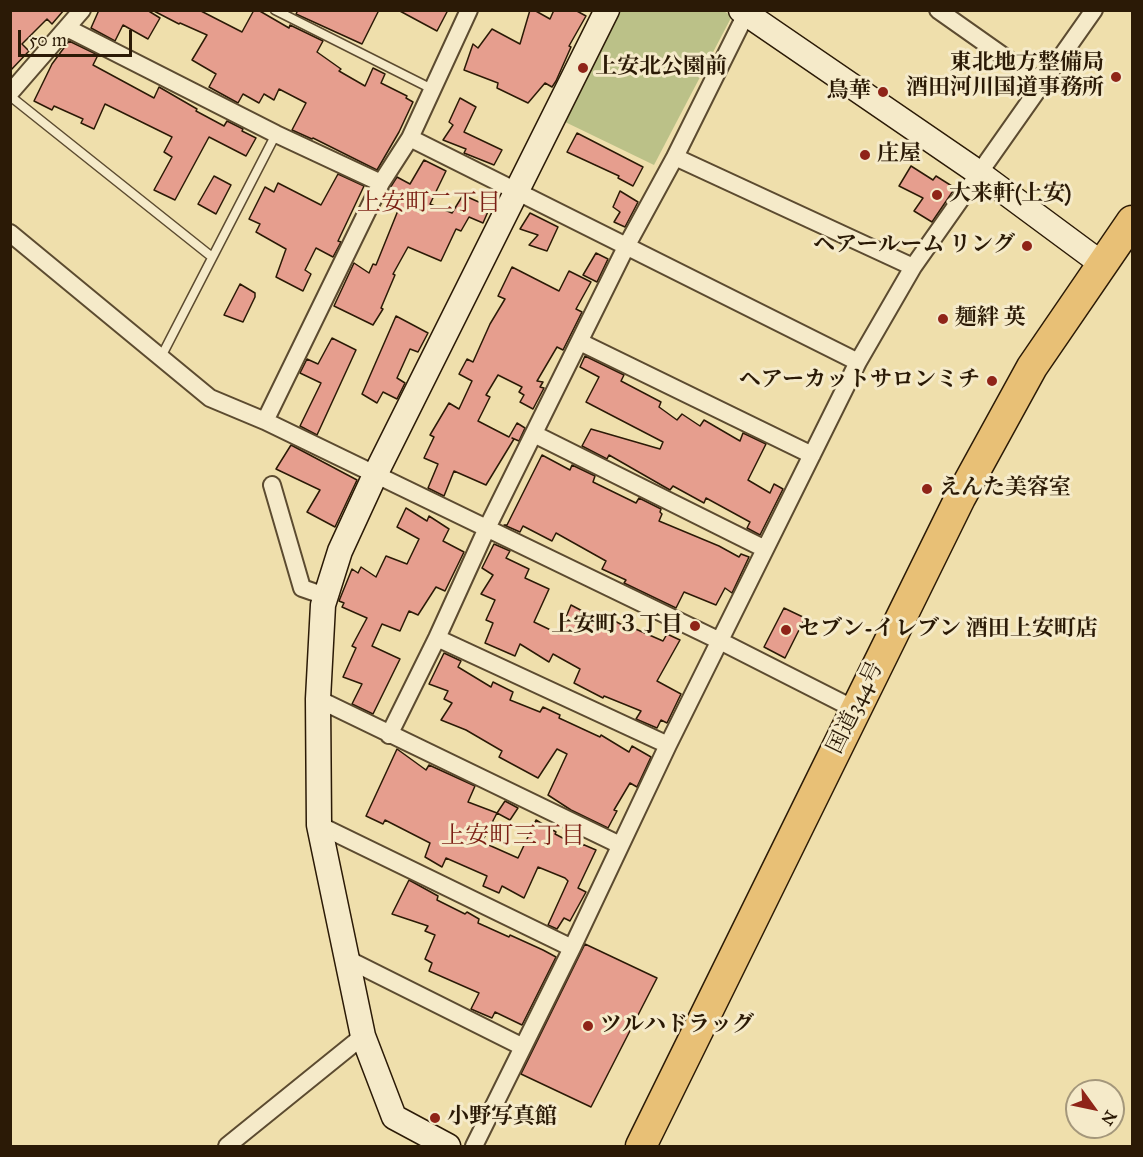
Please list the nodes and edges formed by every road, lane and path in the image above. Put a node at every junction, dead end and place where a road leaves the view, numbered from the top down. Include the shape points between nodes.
1 (82, 10) edge
2 (275, 10) edge
3 (469, 10) edge
4 (607, 10) edge
5 (938, 10) edge
6 (1094, 10) edge
7 (745, 11) edge
8 (67, 28) junction
9 (1043, 84) junction
10 (432, 89) junction
11 (10, 95) edge
12 (276, 134) junction
13 (410, 138) junction
14 (675, 157) junction
15 (980, 173) junction
16 (381, 183) junction
17 (517, 191) junction
18 (1132, 221) edge
19 (10, 233) edge
20 (627, 245) junction
21 (212, 257) junction
22 (1102, 264) junction
23 (913, 267) junction
24 (579, 342) junction
25 (161, 357) junction
26 (858, 362) junction
27 (265, 421) junction
28 (534, 434) junction
29 (812, 455) junction
30 (375, 475) junction
31 (272, 486) dead end
32 (487, 528) junction
33 (765, 549) junction
34 (326, 596) junction
35 (437, 638) junction
36 (720, 641) junction
37 (318, 699) junction
38 (856, 710) junction
39 (389, 735) junction
40 (668, 745) junction
41 (319, 825) junction
42 (620, 845) junction
43 (572, 948) junction
44 (347, 958) junction
45 (363, 1036) junction
46 (523, 1047) junction
47 (227, 1146) edge
48 (448, 1146) edge
49 (474, 1146) edge
50 (641, 1146) edge

1 - 8 street
2 - 10 lane
3 - 10 street
4 - 17 street
5 - 9 street
6 - 9 street
7 - 14 street
7 - 15 street
8 - 11 street
8 - 12 street
9 - 15 street
10 - 13 street
11 - 21 lane
12 - 16 street
12 - 21 lane
13 - 16 street
13 - 17 street
14 - 20 street
14 - 23 street
15 - 22 street
15 - 23 street
16 - 27 street
17 - 20 street
17 - 30 street
18 - 22 highway, 国道344号
19 - 25 street
20 - 24 street
20 - 26 street
21 - 25 lane
22 - 38 highway, 国道344号 via 1032,368 999,426
23 - 26 street
24 - 28 street
24 - 29 street
25 - 27 street via 210,398
26 - 29 street
27 - 30 street
28 - 32 street
28 - 33 street
29 - 33 street
30 - 32 street
30 - 34 street via 340,551
31 - 34 street via 302,588
32 - 35 street
32 - 36 street
33 - 36 street
34 - 37 street via 322,605
35 - 39 street
35 - 40 street
36 - 38 street
36 - 40 street
37 - 39 street
37 - 41 street
38 - 50 highway, 国道344号
39 - 42 street
40 - 42 street
41 - 43 street
41 - 44 street
42 - 43 street
43 - 46 street
44 - 45 street
44 - 46 street
45 - 47 street
45 - 48 street via 394,1117
46 - 49 street

